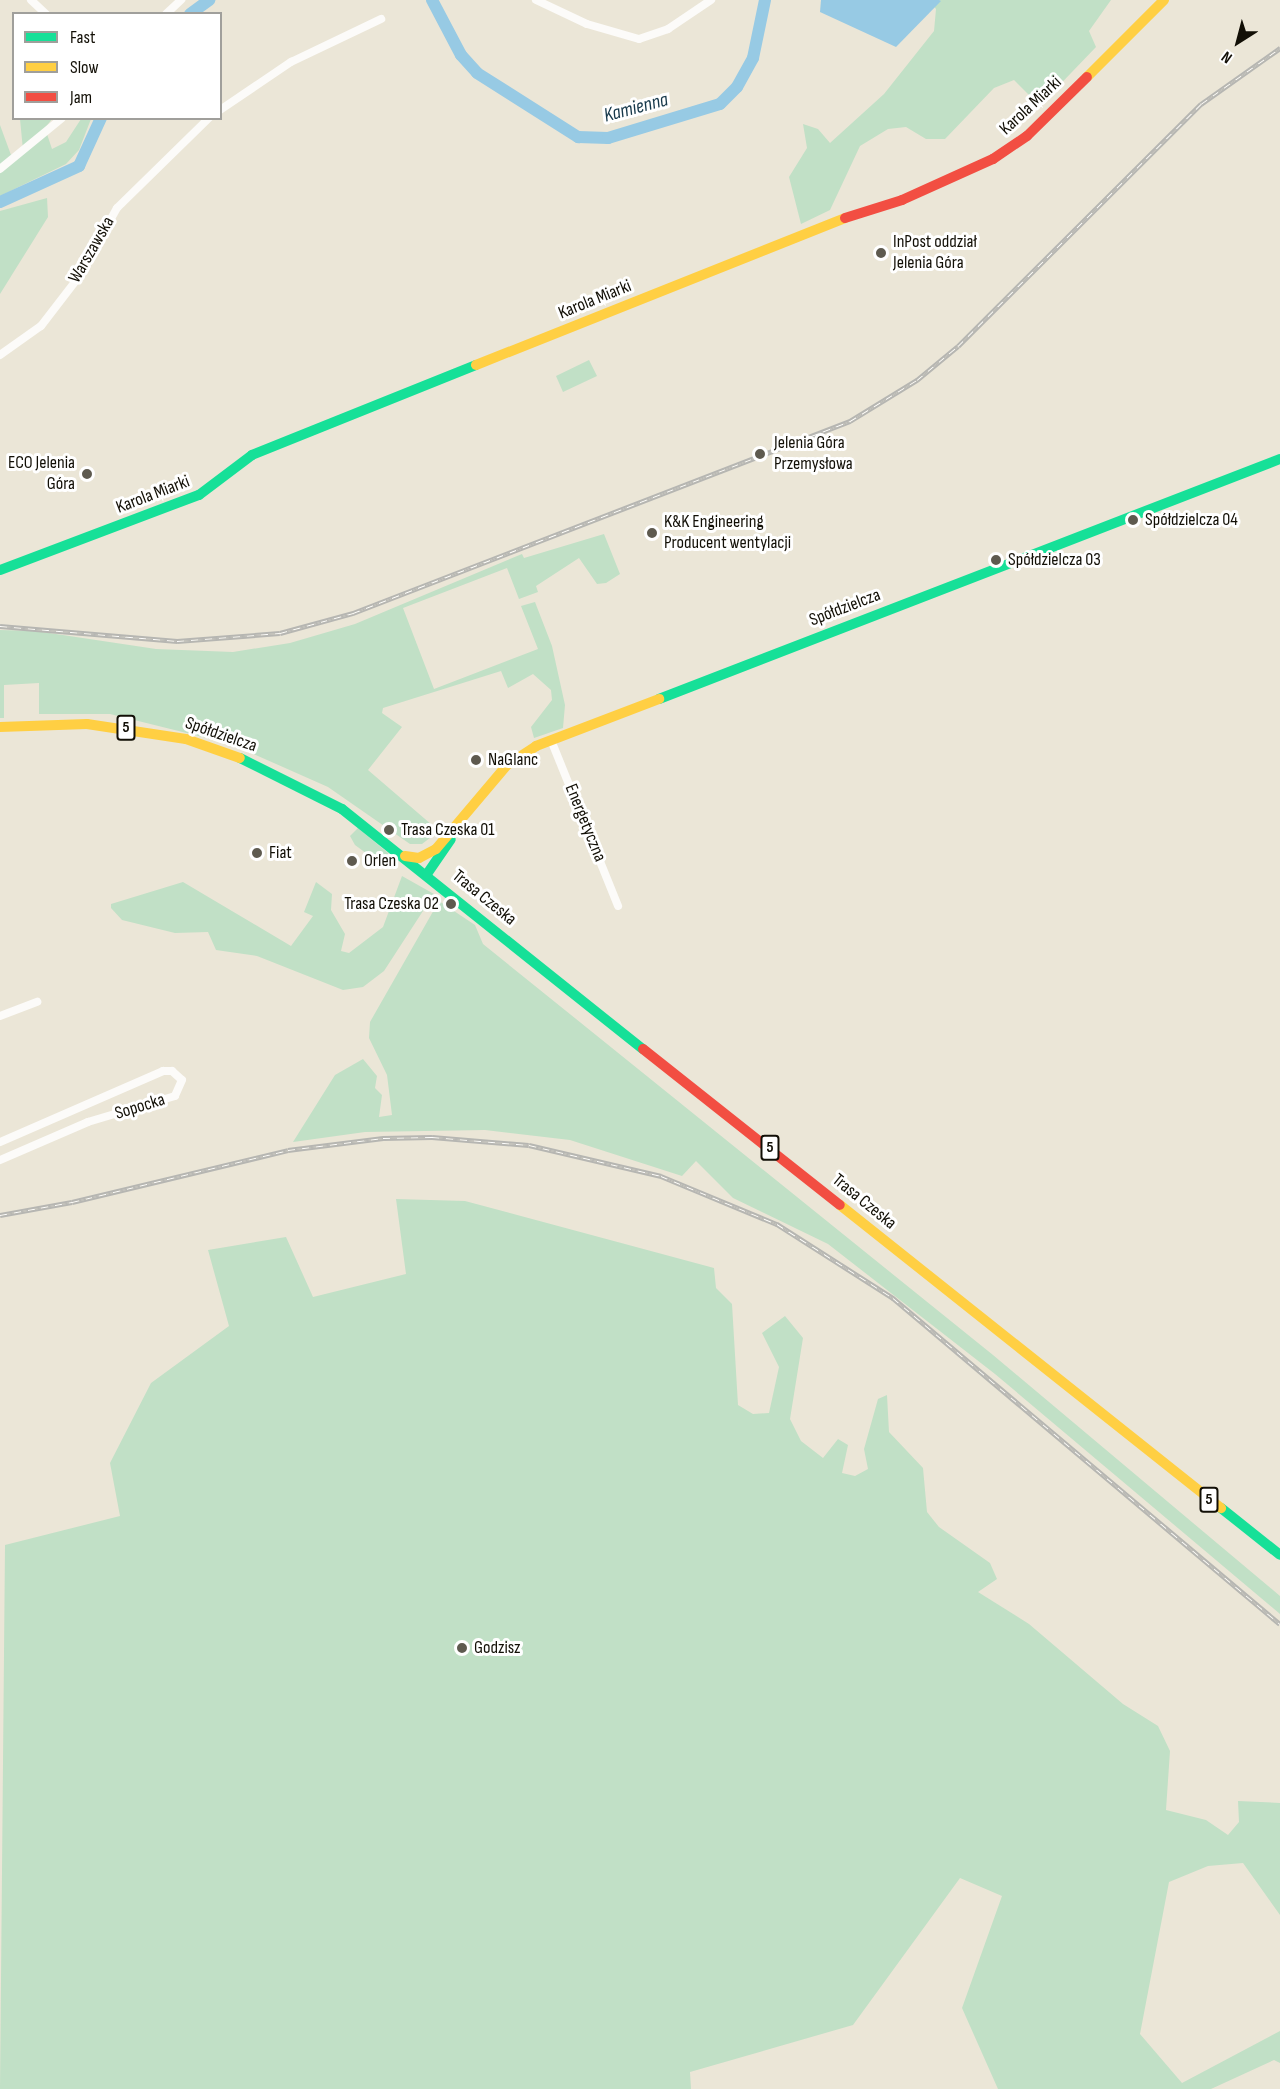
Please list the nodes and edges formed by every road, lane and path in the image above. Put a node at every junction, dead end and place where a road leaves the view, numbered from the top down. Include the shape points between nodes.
1 (31, 0) edge
2 (181, 0) edge
3 (536, 0) edge
4 (711, 0) edge
5 (1164, 0) edge
6 (44, 12) edge
7 (168, 12) edge
8 (381, 19) dead end
9 (222, 109) edge
10 (60, 120) edge
11 (207, 120) edge
12 (0, 169) edge
13 (0, 355) edge
14 (1280, 459) edge
15 (0, 570) edge
16 (0, 727) edge
17 (551, 740) junction
18 (453, 833) junction
19 (436, 849) junction
20 (405, 856) junction
21 (427, 874) junction
22 (618, 906) dead end
23 (37, 1002) dead end
24 (0, 1016) edge
25 (0, 1142) edge
26 (0, 1160) edge
27 (1280, 1555) edge

1 - 6 street
2 - 7 street
3 - 4 street via 588,24 639,39 668,29
5 - 15 street, Karola Miarki via 1027,136 993,159 902,200 818,227 252,455 199,495
8 - 9 street via 291,62
10 - 12 street
11 - 13 street, Warszawska via 117,208 78,278 41,327
14 - 17 street, Spółdzielcza
16 - 20 street, Spółdzielcza / 5 via 95,724 200,743 303,786
17 - 18 street, Spółdzielcza via 507,765
17 - 22 street, Energetyczna
18 - 19 street, Spółdzielcza
18 - 21 street, Spółdzielcza
19 - 20 street, Spółdzielcza via 418,858
19 - 21 street, Spółdzielcza via 426,864
20 - 21 street, Spółdzielcza / 5
21 - 27 street, Trasa Czeska / 5
23 - 24 street
25 - 26 street, Sopocka via 163,1071 172,1071 182,1080 175,1096 88,1122

